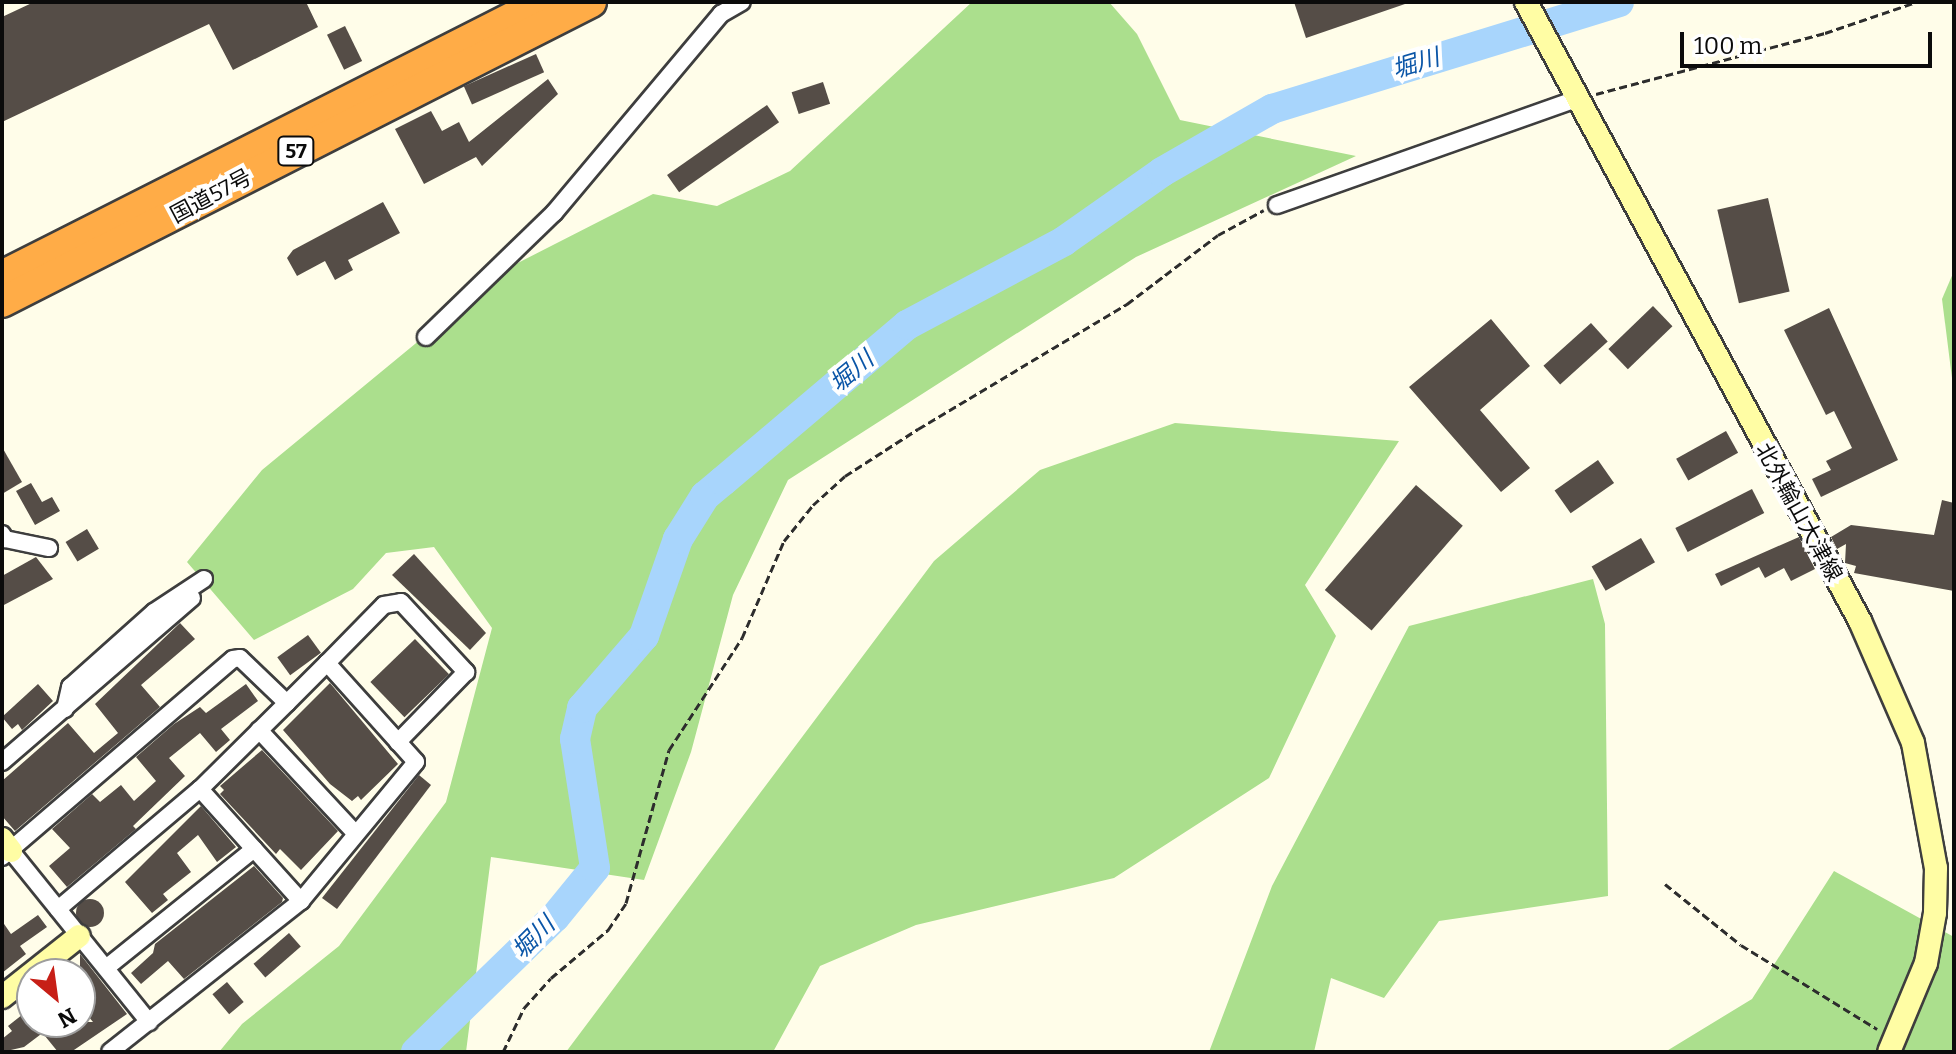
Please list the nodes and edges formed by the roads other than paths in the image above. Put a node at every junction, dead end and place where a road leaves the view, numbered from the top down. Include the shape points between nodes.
1 (543, 2) edge
2 (591, 2) edge
3 (742, 2) edge
4 (1526, 2) edge
5 (1577, 99) junction
6 (1277, 205) road end
7 (2, 276) edge
8 (2, 302) edge
9 (426, 337) dead end
10 (2, 534) edge
11 (49, 548) dead end
12 (204, 579) dead end
13 (192, 598) dead end
14 (327, 663) junction
15 (287, 703) junction
16 (65, 709) junction
17 (259, 730) junction
18 (398, 742) junction
19 (2, 762) edge
20 (200, 789) junction
21 (356, 834) junction
22 (5, 849) edge
23 (254, 849) junction
24 (301, 901) junction
25 (58, 909) junction
26 (79, 936) junction
27 (106, 968) junction
28 (2, 997) edge
29 (149, 1022) junction
30 (1892, 1046) edge
31 (110, 1052) edge

1 - 7 highway, 国道57号 / 57
2 - 8 highway, 国道57号 / 57
3 - 9 street via 721,14 554,213
4 - 5 main road, 北外輪山大津線
5 - 6 street
5 - 30 main road, 北外輪山大津線 via 1860,621 1913,743 1936,868 1935,913 1926,963
10 - 11 street
12 - 16 street via 154,612 70,687
13 - 16 street
14 - 15 street
14 - 18 street
14 - 18 street via 384,605 401,602 466,672
15 - 17 street
15 - 22 street via 240,658 233,659
16 - 19 street
17 - 20 street
17 - 21 street
18 - 21 street via 416,762
20 - 23 street
20 - 25 street
21 - 24 street
22 - 25 street
23 - 24 street
23 - 27 street
24 - 29 street
25 - 26 street
26 - 27 street
26 - 28 main road
27 - 29 street
29 - 31 street

